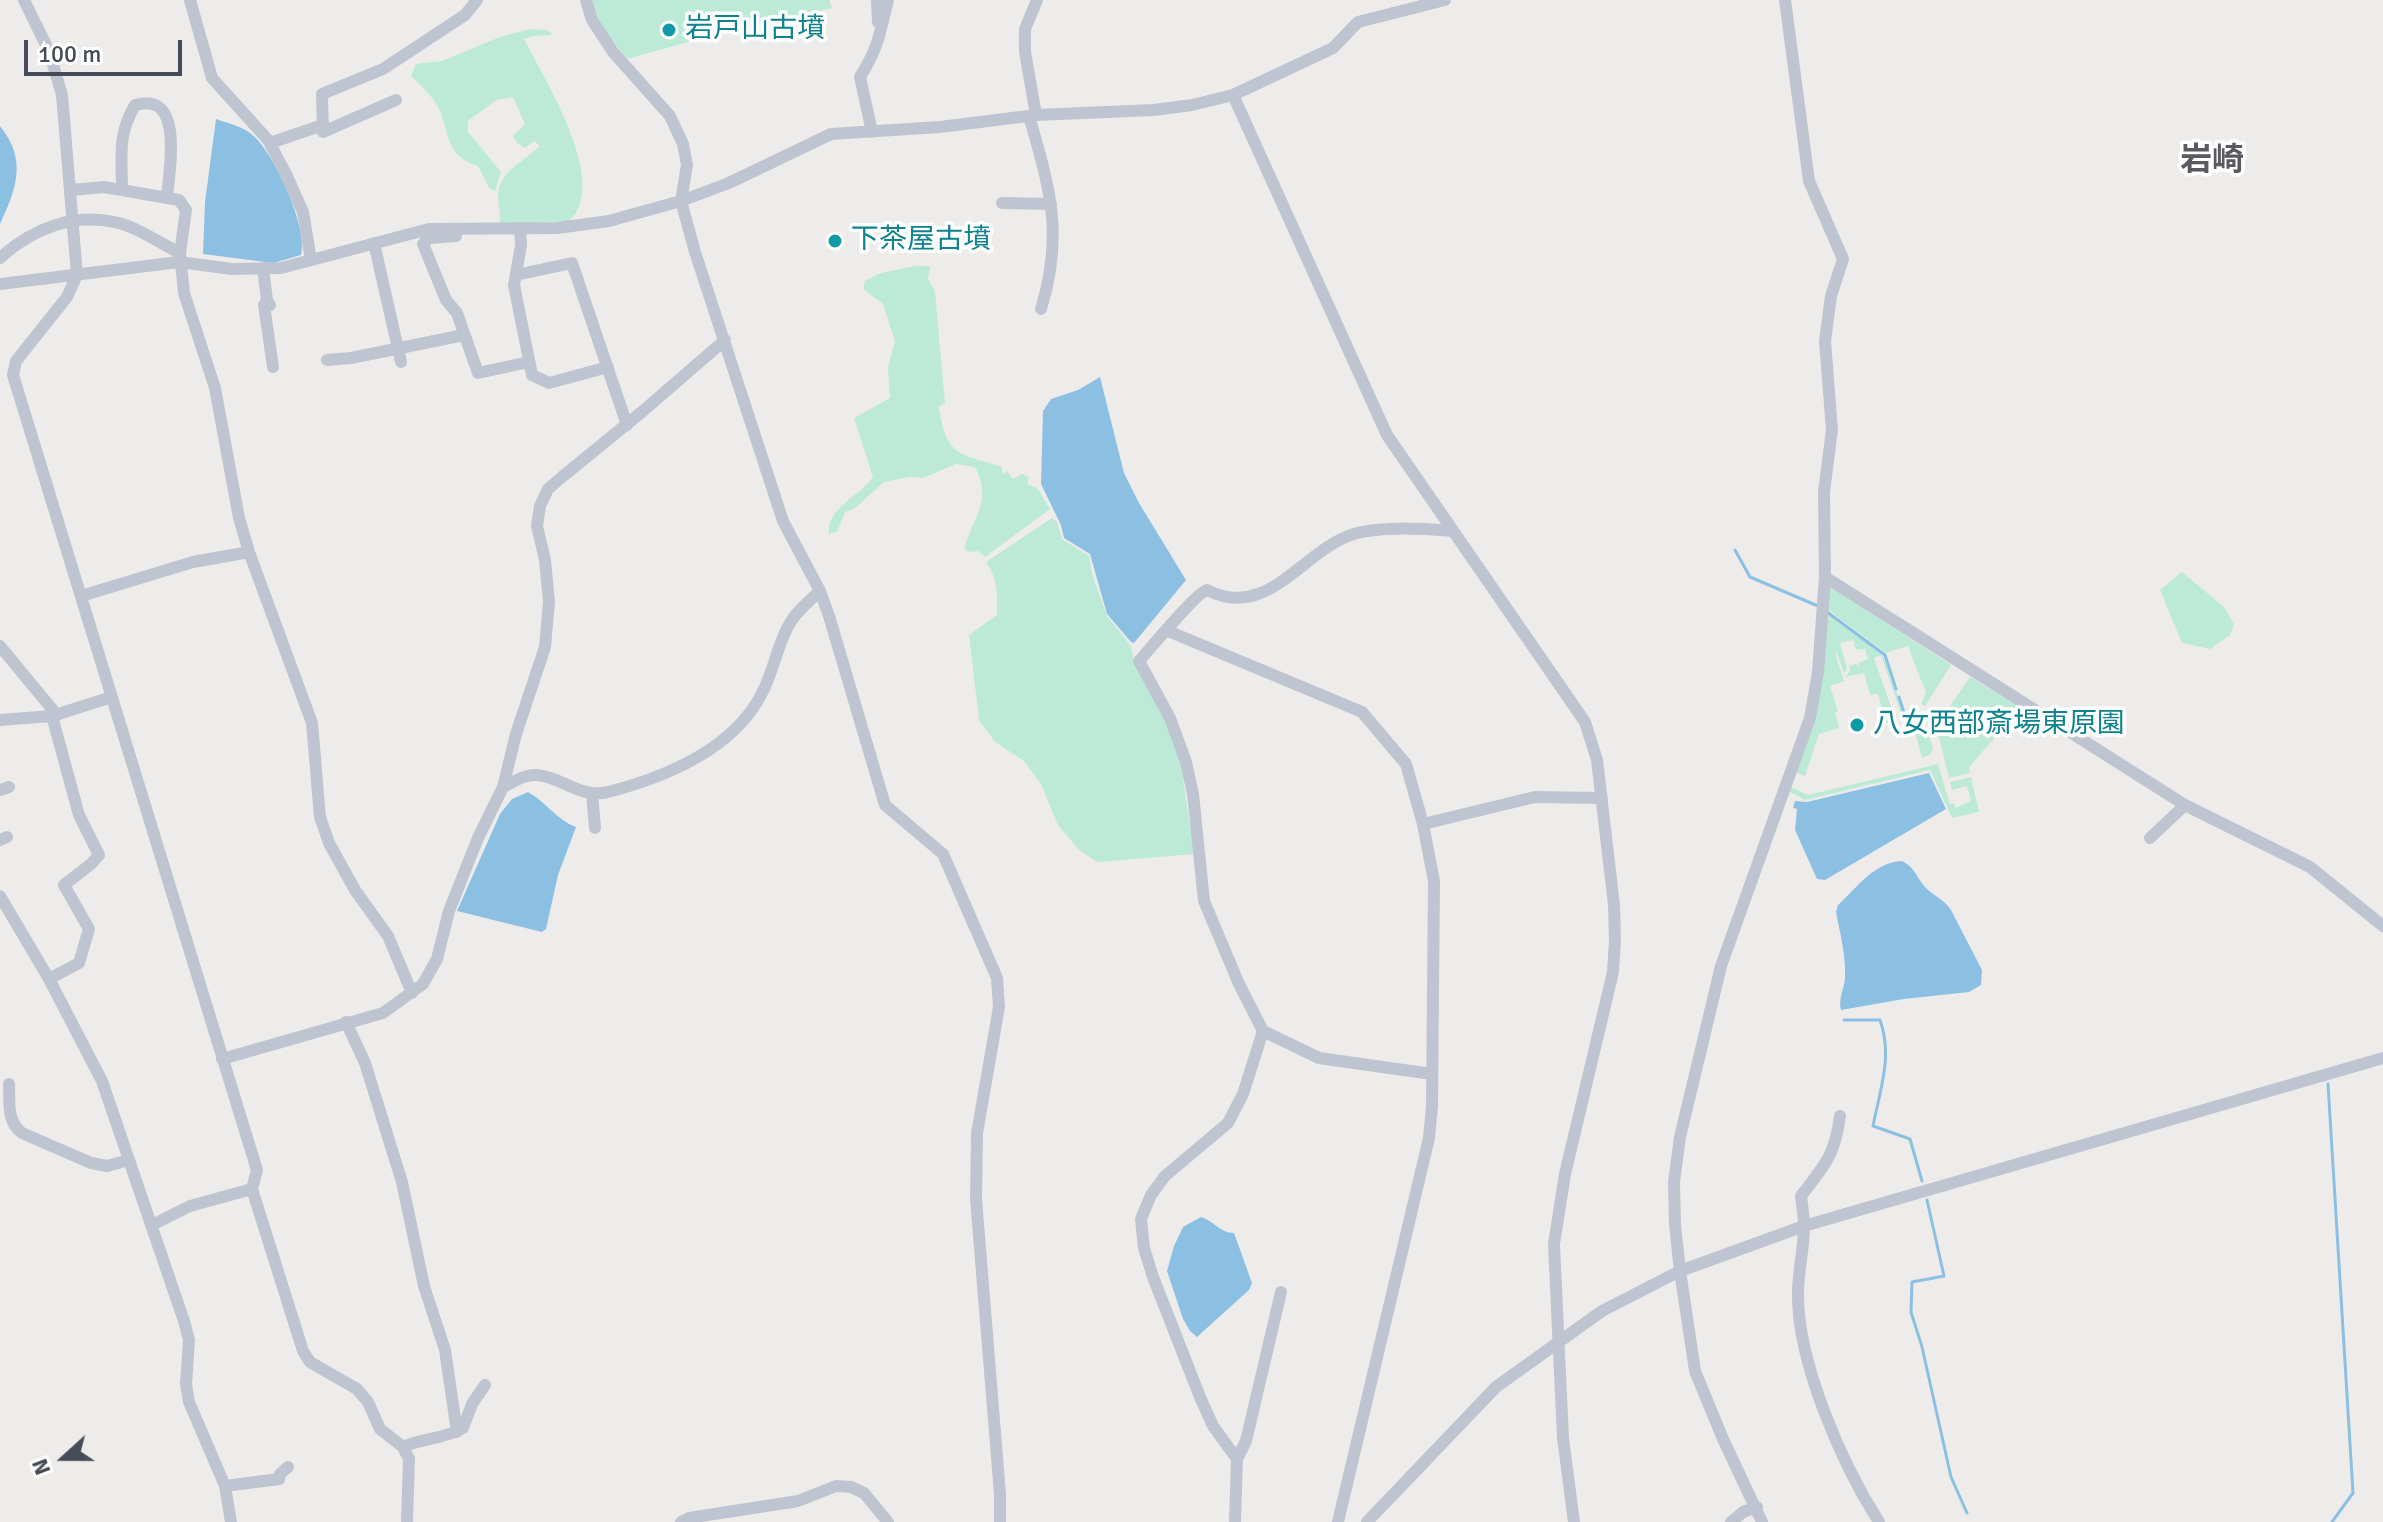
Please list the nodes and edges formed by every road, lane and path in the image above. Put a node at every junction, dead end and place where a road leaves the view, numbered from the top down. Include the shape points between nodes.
1 (24, 0) edge
2 (190, 0) edge
3 (477, 0) edge
4 (586, 0) edge
5 (877, 0) edge
6 (888, 0) edge
7 (1037, 0) edge
8 (1445, 0) edge
9 (1785, 0) edge
10 (879, 37) junction
11 (1233, 95) junction
12 (396, 100) dead end
13 (1033, 116) junction
14 (323, 125) junction
15 (872, 132) junction
16 (270, 143) junction
17 (71, 190) junction
18 (122, 190) junction
19 (167, 198) junction
20 (681, 201) junction
21 (1002, 203) dead end
22 (1051, 204) junction
23 (73, 218) junction
24 (498, 228) junction
25 (520, 228) junction
26 (374, 243) junction
27 (0, 258) edge
28 (179, 258) junction
29 (311, 260) junction
30 (263, 268) junction
31 (77, 275) junction
32 (516, 275) junction
33 (0, 284) edge
34 (1041, 309) dead end
35 (464, 335) junction
36 (725, 340) junction
37 (398, 347) junction
38 (327, 360) dead end
39 (401, 362) dead end
40 (529, 362) junction
41 (273, 367) dead end
42 (608, 367) junction
43 (627, 425) junction
44 (1453, 531) junction
45 (249, 552) junction
46 (1825, 577) junction
47 (820, 591) junction
48 (81, 596) junction
49 (1168, 631) junction
50 (0, 646) edge
51 (112, 697) junction
52 (54, 715) junction
53 (0, 720) edge
54 (503, 787) junction
55 (592, 793) junction
56 (1602, 798) junction
57 (2185, 805) junction
58 (1423, 824) junction
59 (595, 828) dead end
60 (2150, 838) dead end
61 (0, 896) edge
62 (2383, 926) edge
63 (49, 979) junction
64 (412, 993) junction
65 (346, 1022) junction
66 (1263, 1031) junction
67 (2383, 1058) edge
68 (222, 1059) junction
69 (1432, 1074) junction
70 (6, 1086) edge
71 (1840, 1116) dead end
72 (129, 1160) junction
73 (252, 1189) junction
74 (152, 1225) junction
75 (1804, 1226) junction
76 (1680, 1271) junction
77 (1281, 1292) dead end
78 (1558, 1341) junction
79 (485, 1385) dead end
80 (457, 1432) junction
81 (403, 1447) junction
82 (1237, 1459) junction
83 (288, 1467) dead end
84 (225, 1486) junction
85 (1757, 1507) junction
86 (231, 1522) edge
87 (407, 1522) edge
88 (681, 1522) edge
89 (888, 1522) edge
90 (1000, 1522) edge
91 (1235, 1522) edge
92 (1338, 1522) edge
93 (1367, 1522) edge
94 (1574, 1522) edge
95 (1731, 1522) edge
96 (1762, 1522) edge
97 (1879, 1522) edge

1 - 17 street via 49,51 62,95
2 - 16 street via 212,78
3 - 14 street via 465,15 383,69 322,94
4 - 20 street via 613,52 670,116 687,165
5 - 10 street
6 - 10 street
7 - 13 street via 1025,29
8 - 11 street via 1358,22 1333,48
9 - 46 street via 1809,181 1843,259 1825,341 1832,430 1824,492
10 - 15 street via 860,77
11 - 13 street via 1154,110
11 - 44 street via 1387,435
12 - 14 street via 323,132
13 - 15 street
13 - 22 street
14 - 16 street
15 - 20 street via 831,134
16 - 29 street via 303,212
17 - 18 street
17 - 23 street
18 - 19 street
18 - 19 street via 124,124 135,105 156,104 170,123
19 - 28 street via 179,200 186,210
20 - 25 street via 609,221
20 - 36 street
21 - 22 street
22 - 34 street via 1054,253
23 - 27 street via 50,226
23 - 28 street via 120,223
23 - 31 street
24 - 25 street
24 - 26 street via 429,229
24 - 35 street via 498,234 429,238 423,244
25 - 32 street
26 - 29 street
26 - 37 street
28 - 30 street via 232,269
28 - 31 street
28 - 45 street via 184,293 215,388
29 - 30 street
30 - 41 street
31 - 33 street
31 - 48 street via 67,297 16,361 13,375
32 - 40 street
32 - 42 street via 572,263
35 - 37 street
35 - 40 street via 478,373
36 - 43 street
36 - 47 street via 783,521
37 - 38 street
37 - 39 street
40 - 42 street via 532,375 549,383
42 - 43 street
43 - 54 street via 548,489 540,506 537,526 549,602 545,647
44 - 49 street via 1351,534 1265,592 1240,599 1207,590 1198,593
44 - 56 street via 1585,722
45 - 48 street via 193,562
45 - 64 street via 312,723 318,804 329,843 388,936
46 - 57 street
46 - 76 street via 1810,718 1721,966 1680,1137 1674,1182
47 - 55 street via 793,618 763,691 745,720 725,738 671,772
47 - 90 street via 885,805 943,854 997,978 999,1007 977,1133 976,1199
48 - 51 street
49 - 58 street via 1362,712 1406,764
49 - 66 street via 1139,661 1170,718 1186,762 1204,901
50 - 52 street
51 - 52 street
51 - 68 street
52 - 53 street
52 - 63 street via 79,815 99,855 64,885 89,929 79,963
54 - 55 street via 538,775
54 - 64 street via 449,911 437,959
55 - 59 street
56 - 58 street via 1535,797
56 - 78 street via 1614,905 1613,972 1565,1174 1554,1244
57 - 60 street
57 - 62 street via 2310,867
58 - 69 street via 1434,881
61 - 63 street
63 - 72 street via 102,1081
64 - 65 street via 383,1013
65 - 68 street
65 - 80 street via 365,1063 402,1182 424,1286 445,1350
66 - 69 street via 1319,1058
66 - 82 street via 1228,1123 1165,1176 1141,1219 1148,1262 1194,1382 1213,1426
67 - 75 street
68 - 73 street via 257,1170
69 - 92 street via 1429,1138
70 - 72 street via 10,1118 22,1133 91,1163 107,1166
71 - 75 street via 1831,1156 1801,1196
72 - 74 street
73 - 74 street via 190,1206
73 - 81 street via 303,1351 310,1362 357,1389 380,1429
74 - 84 street via 189,1340 189,1402
75 - 76 street
75 - 97 street via 1798,1294 1803,1340 1827,1418
76 - 78 street via 1602,1311
76 - 85 street via 1695,1371
77 - 82 street via 1246,1441
78 - 93 street via 1496,1387
78 - 94 street
79 - 80 street
80 - 81 street
81 - 87 street via 409,1459
82 - 91 street
83 - 84 street via 279,1479
84 - 86 street
85 - 95 street
85 - 96 street
88 - 89 street via 798,1501 836,1486 864,1493

